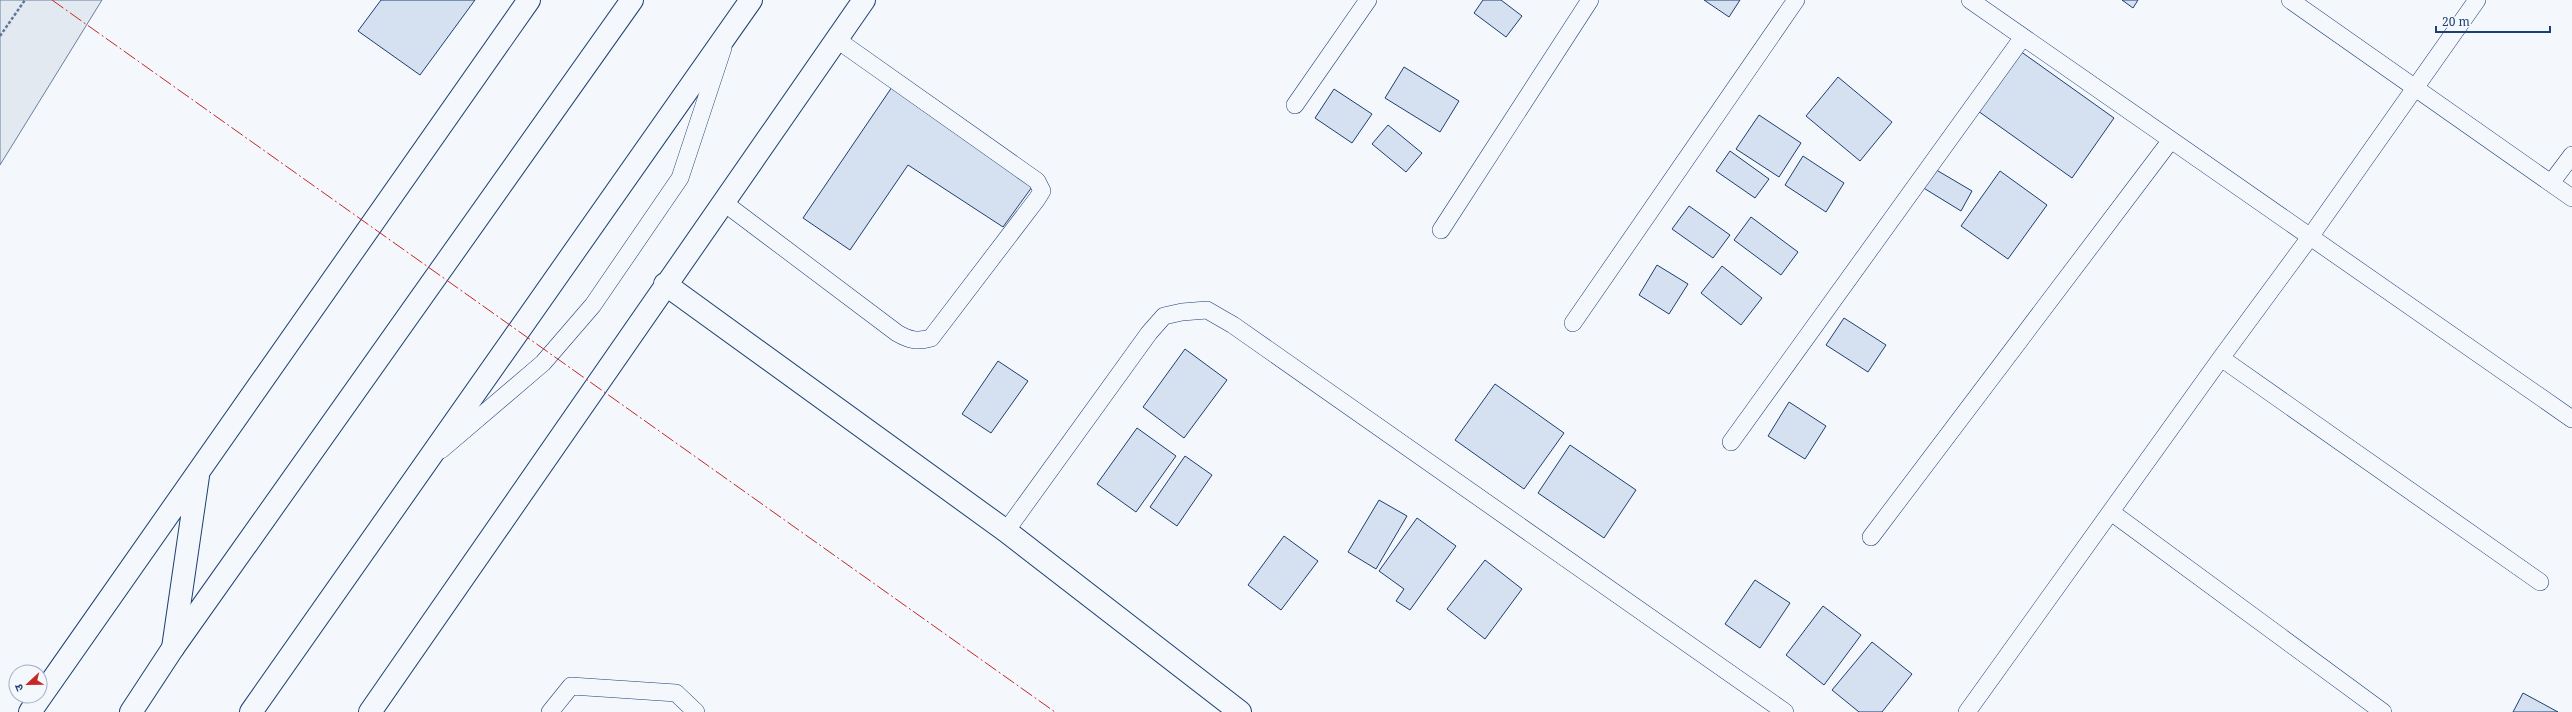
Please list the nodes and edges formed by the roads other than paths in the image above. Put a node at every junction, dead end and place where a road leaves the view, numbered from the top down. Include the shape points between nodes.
1 (529, 0) edge
2 (632, 0) edge
3 (751, 0) edge
4 (864, 0) edge
5 (1368, 0) edge
6 (1590, 0) edge
7 (1796, 0) edge
8 (1970, 0) edge
9 (2290, 0) edge
10 (2478, 0) edge
11 (727, 34) junction
12 (2023, 37) junction
13 (836, 39) junction
14 (2414, 87) junction
15 (1295, 105) dead end
16 (2171, 140) junction
17 (2572, 155) edge
18 (2551, 184) junction
19 (2572, 198) edge
20 (723, 202) junction
21 (1441, 230) dead end
22 (2310, 237) junction
23 (665, 284) junction
24 (1573, 323) dead end
25 (2221, 358) junction
26 (2572, 419) edge
27 (1731, 442) dead end
28 (426, 464) junction
29 (199, 471) junction
30 (2111, 512) junction
31 (1006, 531) junction
32 (1871, 538) dead end
33 (2540, 582) dead end
34 (173, 648) junction
35 (258, 710) edge
36 (30, 712) edge
37 (131, 712) edge
38 (370, 712) edge
39 (550, 712) edge
40 (696, 712) edge
41 (1240, 712) edge
42 (1784, 712) edge
43 (1967, 712) edge
44 (2382, 712) edge

1 - 29 street
2 - 34 street
3 - 11 street
4 - 13 street
5 - 15 lane
6 - 21 lane
7 - 24 lane
8 - 12 lane
9 - 14 lane
10 - 14 lane
11 - 28 street
11 - 28 lane via 680,178 593,305 543,363
12 - 16 lane
12 - 27 lane
13 - 20 street
13 - 20 lane via 1037,181 1042,191 1037,199 931,338 922,341 909,340 897,333
14 - 18 lane
14 - 22 lane
16 - 22 lane
16 - 32 lane
17 - 18 lane
18 - 19 lane
20 - 23 street
22 - 25 lane
22 - 26 lane
23 - 31 street
23 - 38 street
25 - 30 lane
25 - 33 lane
28 - 35 street
29 - 34 street
29 - 36 street
30 - 43 lane
30 - 44 lane
31 - 41 street
31 - 42 lane via 1149,333 1164,316 1207,310 1233,325
34 - 37 street
39 - 40 lane via 571,686 676,693

